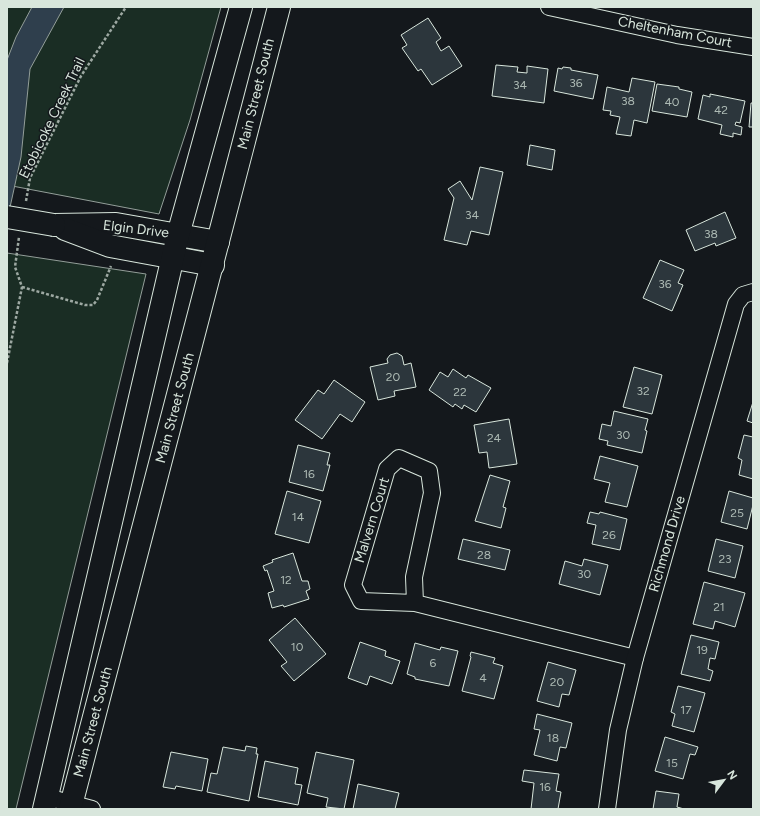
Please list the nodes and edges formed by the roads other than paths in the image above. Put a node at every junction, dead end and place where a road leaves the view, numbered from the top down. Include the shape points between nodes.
1 (240, 7) edge
2 (278, 7) edge
3 (549, 7) edge
4 (753, 47) edge
5 (17, 218) edge
6 (54, 225) junction
7 (178, 235) junction
8 (218, 242) junction
9 (174, 258) junction
10 (213, 265) junction
11 (753, 292) edge
12 (416, 603) junction
13 (634, 658) junction
14 (46, 803) edge
15 (78, 807) edge
16 (607, 809) edge

1 - 7 main road, Main Street South
2 - 8 main road, Main Street South
3 - 4 street, Cheltenham Court via 677,35
5 - 6 main road, Elgin Drive, bridge
6 - 7 main road, Elgin Drive via 116,224
6 - 9 main road, Elgin Drive via 110,246
7 - 8 main road, Elgin Drive
7 - 9 main road, Main Street South
8 - 10 main road, Main Street South
9 - 10 main road, Elgin Drive
9 - 14 main road, Main Street South
10 - 15 main road, Main Street South
11 - 13 street, Richmond Drive via 743,294 736,304
12 - 12 street, Malvern Court via 361,601 353,585 387,469 399,458 429,471 432,493 414,576
12 - 13 street, Malvern Court
13 - 16 street, Richmond Drive via 618,730
14 - 15 street

